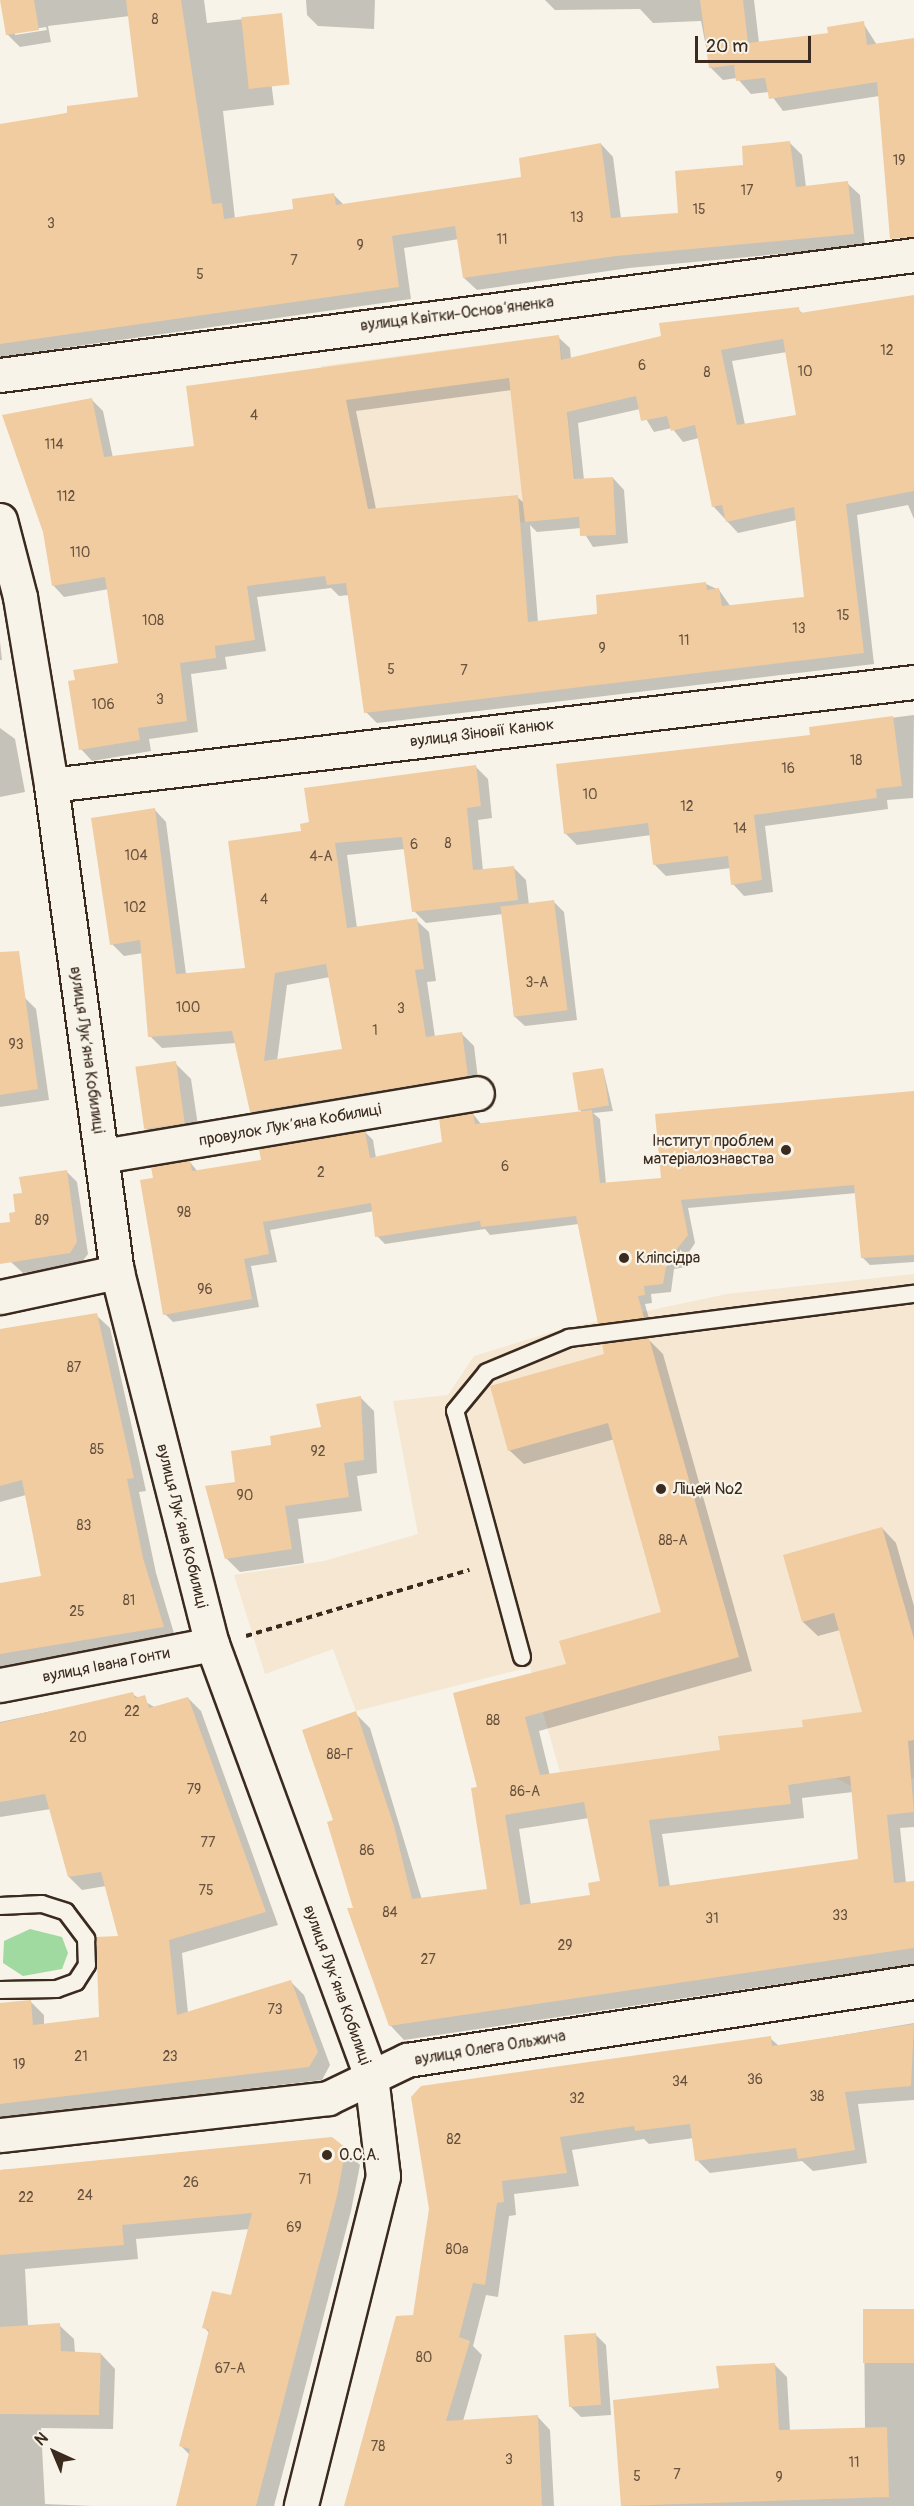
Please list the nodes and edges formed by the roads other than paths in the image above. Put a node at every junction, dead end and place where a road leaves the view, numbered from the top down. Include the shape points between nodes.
1 (914, 255) edge
2 (0, 375) edge
3 (0, 520) edge
4 (914, 682) edge
5 (51, 785) junction
6 (477, 1093) dead end
7 (102, 1156) junction
8 (117, 1272) junction
9 (914, 1294) edge
10 (0, 1297) edge
11 (224, 1641) junction
12 (522, 1657) dead end
13 (0, 1685) edge
14 (0, 1906) edge
15 (914, 1982) edge
16 (0, 1990) edge
17 (371, 2076) junction
18 (0, 2135) edge
19 (301, 2506) edge

1 - 2 street, вулиця Квітки-Основʼяненка
3 - 5 street, вулиця Лукʼяна Кобилиці via 20,597
4 - 5 street, вулиця Зіновії Канюк
5 - 7 street, вулиця Лукʼяна Кобилиці
6 - 7 street, провулок Лукʼяна Кобилиці
7 - 8 street, вулиця Лукʼяна Кобилиці
8 - 10 street
8 - 11 street, вулиця Лукʼяна Кобилиці
9 - 12 lane via 569,1338 487,1372 455,1412
11 - 13 street, вулиця Івана Гонти
11 - 17 street, вулиця Лукʼяна Кобилиці
14 - 16 lane via 42,1904 66,1912 86,1939 87,1965 76,1982 57,1989
15 - 17 street, вулиця Олега Ольжича via 407,2060
17 - 18 street, вулиця Олега Ольжича via 328,2098
17 - 19 street, вулиця Лукʼяна Кобилиці via 382,2176

